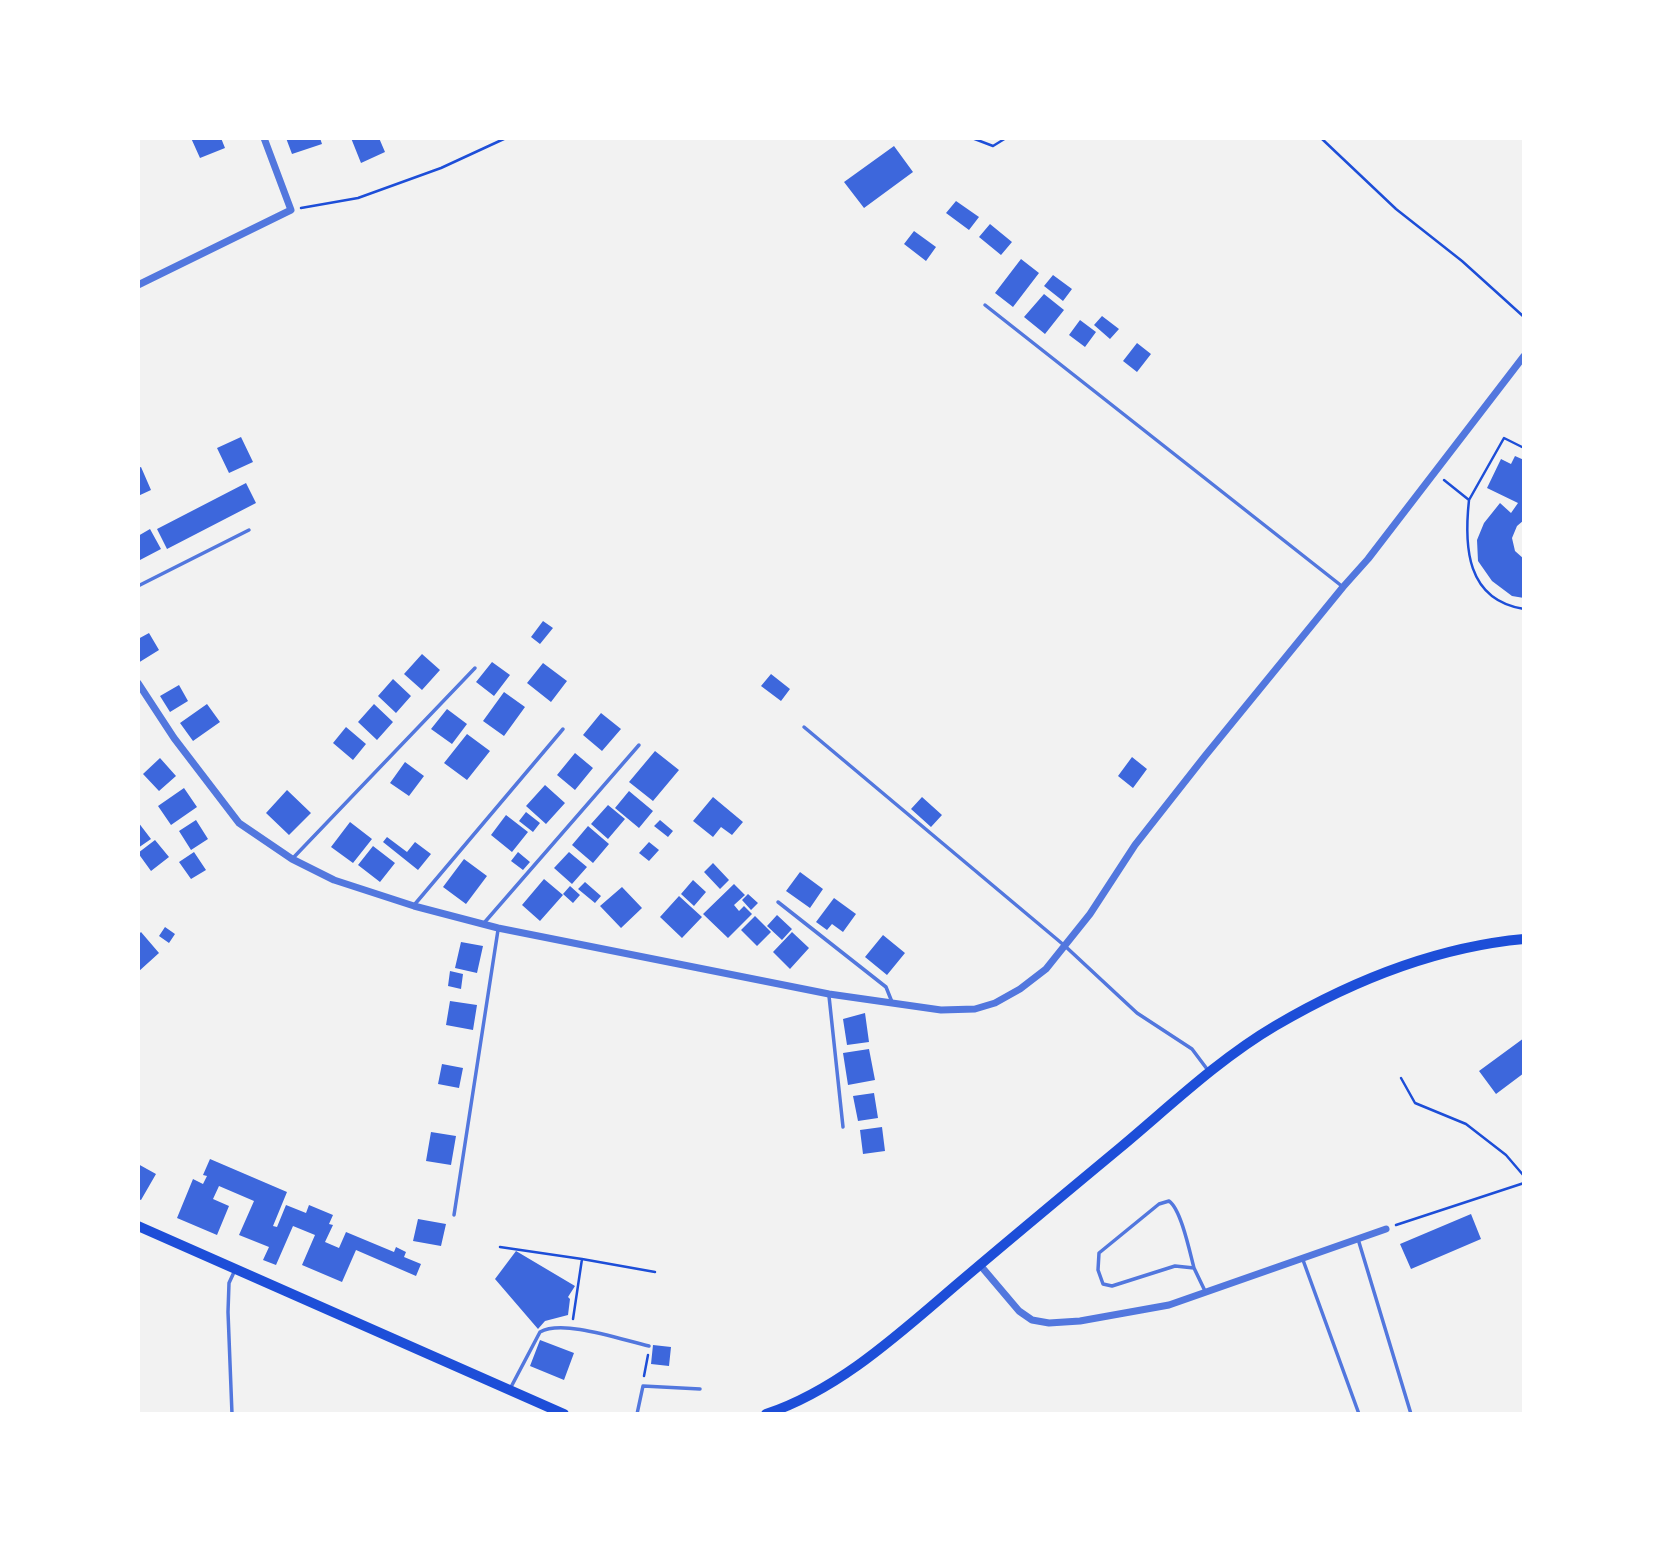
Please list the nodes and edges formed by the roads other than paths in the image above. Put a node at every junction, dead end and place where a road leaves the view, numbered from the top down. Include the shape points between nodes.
1 (264, 138) edge
2 (138, 285) edge
3 (985, 305) dead end
4 (1524, 356) edge
5 (248, 530) dead end
6 (138, 586) edge
7 (1342, 587) junction
8 (475, 668) dead end
9 (138, 683) edge
10 (804, 727) dead end
11 (563, 729) dead end
12 (639, 745) dead end
13 (292, 859) junction
14 (778, 902) dead end
15 (414, 906) junction
16 (482, 924) junction
17 (498, 928) junction
18 (1524, 939) edge
19 (1065, 946) junction
20 (829, 994) junction
21 (892, 1004) junction
22 (1210, 1073) junction
23 (843, 1128) dead end
24 (454, 1215) dead end
25 (138, 1226) edge
26 (1386, 1229) road end
27 (1358, 1239) junction
28 (1303, 1258) junction
29 (980, 1265) junction
30 (236, 1268) junction
31 (1194, 1268) junction
32 (1205, 1292) junction
33 (649, 1346) road end
34 (700, 1388) dead end
35 (510, 1389) junction
36 (232, 1414) edge
37 (564, 1414) edge
38 (637, 1414) edge
39 (766, 1414) edge
40 (1359, 1414) edge
41 (1411, 1414) edge

1 - 2 street via 291,210
3 - 7 lane
4 - 7 street
5 - 6 lane
7 - 19 street via 1135,845
8 - 13 lane
9 - 13 street via 239,823
10 - 19 lane
11 - 15 lane
12 - 16 lane
13 - 15 street via 334,880
14 - 21 lane via 886,987
15 - 16 street
16 - 17 street
17 - 20 street
17 - 24 lane
18 - 22 main road via 1419,960 1375,976 1274,1027
19 - 21 street via 1046,969 1020,989 985,1006 941,1010
19 - 22 lane via 1137,1013 1192,1049
20 - 21 street
20 - 23 lane
22 - 29 main road
25 - 30 main road
26 - 27 street
27 - 28 street
27 - 41 lane
28 - 32 street
28 - 40 lane
29 - 32 street via 1019,1311 1032,1320 1049,1323 1169,1305
29 - 39 main road via 889,1342 831,1381
30 - 35 main road
30 - 36 lane via 229,1283 228,1312
31 - 31 lane via 1175,1205 1169,1201 1159,1204 1099,1253 1103,1284 1112,1286 1175,1266
31 - 32 lane
33 - 35 lane via 548,1327 540,1332
34 - 38 lane via 643,1386
35 - 37 main road

